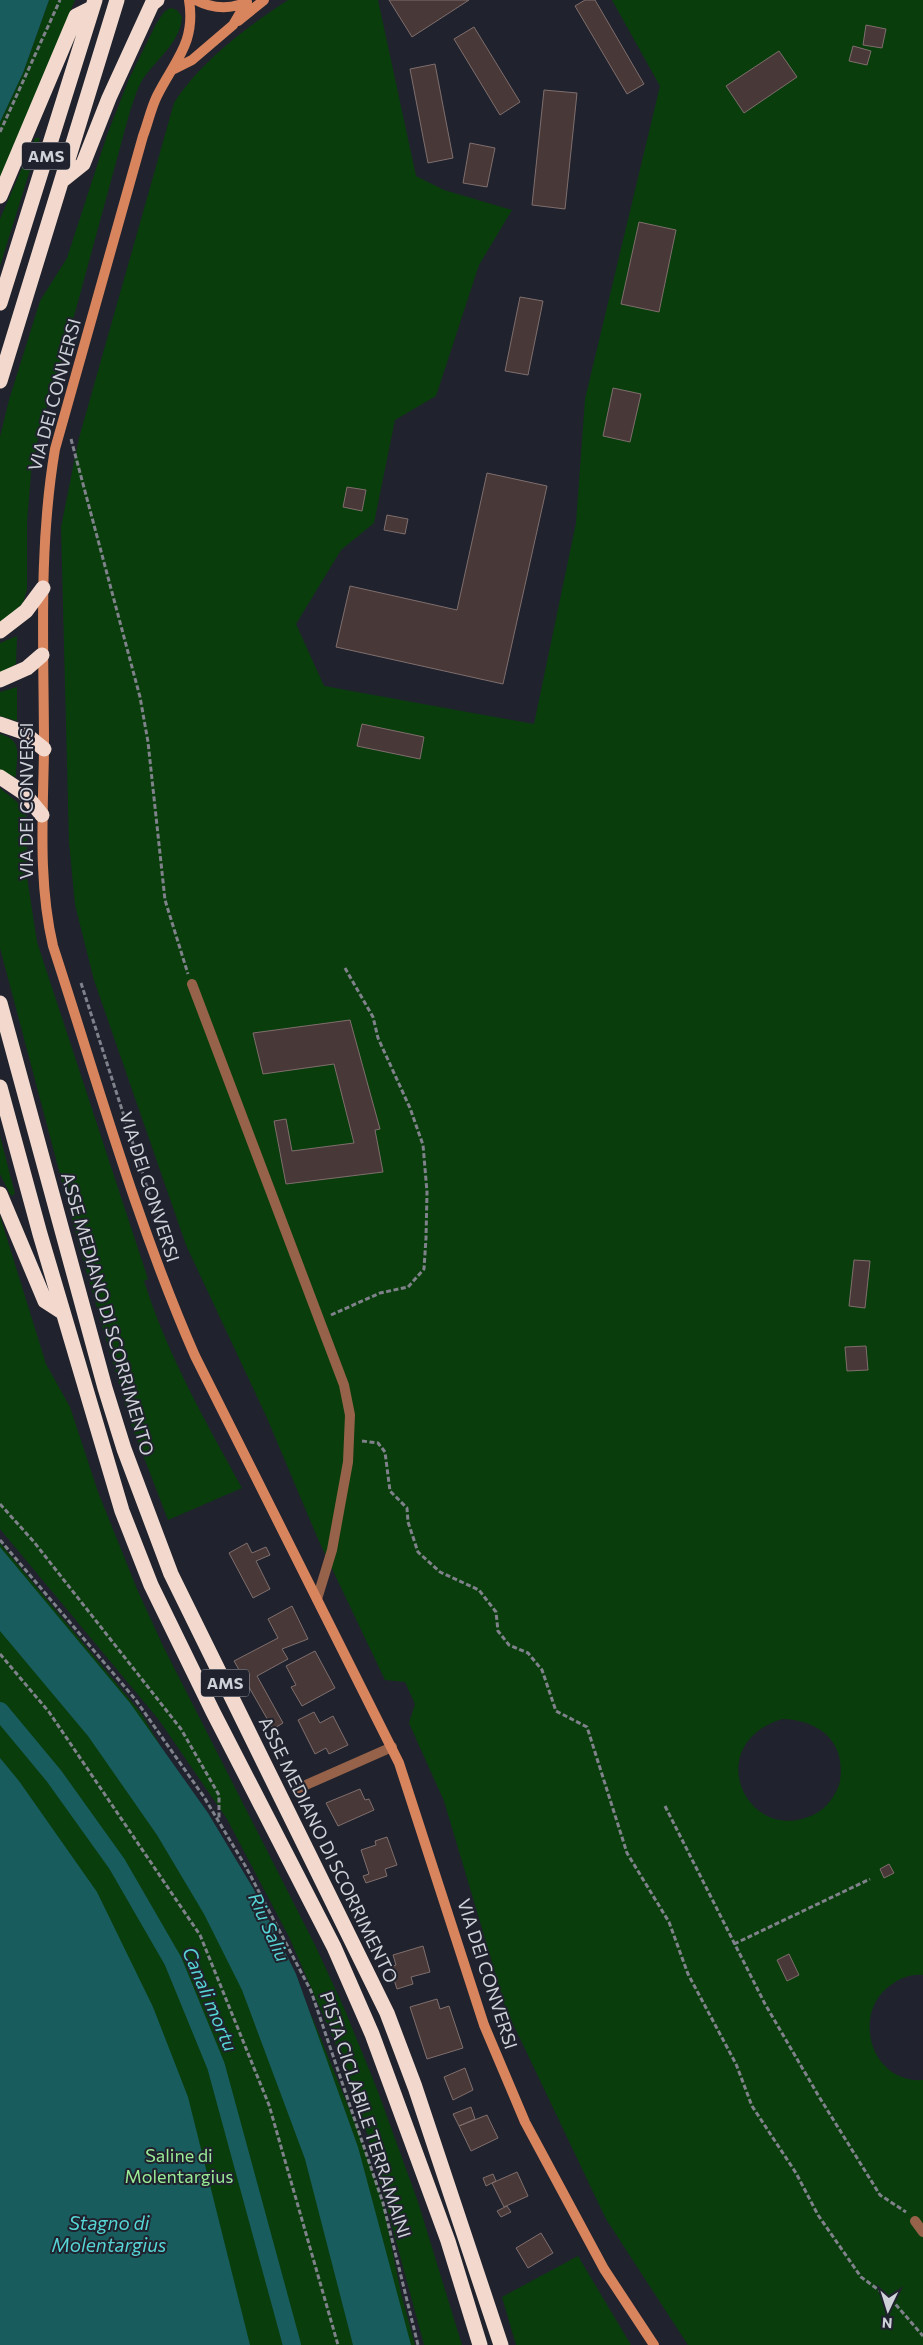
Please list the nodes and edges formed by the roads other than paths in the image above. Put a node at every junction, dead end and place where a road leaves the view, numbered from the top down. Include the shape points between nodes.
1 (117, 0) edge
2 (157, 0) edge
3 (189, 0) edge
4 (196, 0) edge
5 (264, 0) edge
6 (249, 1) edge
7 (93, 4) edge
8 (233, 24) junction
9 (174, 69) junction
10 (63, 180) junction
11 (0, 196) edge
12 (0, 303) edge
13 (0, 381) edge
14 (43, 588) junction
15 (0, 631) edge
16 (42, 655) junction
17 (0, 680) edge
18 (0, 724) edge
19 (44, 749) junction
20 (0, 777) edge
21 (42, 815) junction
22 (192, 984) road end
23 (0, 1003) edge
24 (0, 1087) edge
25 (0, 1194) edge
26 (62, 1312) junction
27 (317, 1599) junction
28 (392, 1747) junction
29 (299, 1788) dead end
30 (915, 2222) road end
31 (923, 2232) edge
32 (480, 2345) edge
33 (501, 2345) edge
34 (654, 2345) edge

1 - 10 highway, AMS
2 - 10 highway via 152,4 109,98 83,164
3 - 9 street via 192,20
4 - 6 street via 225,8
5 - 8 street
6 - 8 street, VIA DEI CONVERSI
7 - 11 highway via 76,16
7 - 12 highway, AMS
8 - 9 street, VIA DEI CONVERSI via 192,60
9 - 14 street, VIA DEI CONVERSI via 157,97 143,136 54,448 48,490
10 - 13 highway, AMS
14 - 15 highway via 26,611
14 - 16 street, VIA DEI CONVERSI
16 - 17 highway via 27,668
16 - 19 street, VIA DEI CONVERSI
18 - 19 highway via 23,732
19 - 21 street, VIA DEI CONVERSI
20 - 21 highway via 24,793
21 - 27 street, VIA DEI CONVERSI via 44,898 53,946 161,1276 196,1356
22 - 27 street via 344,1385 350,1415 350,1440 332,1550
23 - 33 highway, ASSE MEDIANO DI SCORRIMENTO / AMS via 124,1449 171,1574 388,2014
24 - 26 highway, ASSE MEDIANO DI SCORRIMENTO / AMS
25 - 26 highway via 45,1301
26 - 32 highway, ASSE MEDIANO DI SCORRIMENTO / AMS via 122,1511 144,1566 213,1712 338,1955 410,2136 448,2241
27 - 28 street, VIA DEI CONVERSI
28 - 29 street
28 - 34 street, VIA DEI CONVERSI via 416,1808 484,2024 503,2072 580,2226
30 - 31 street

